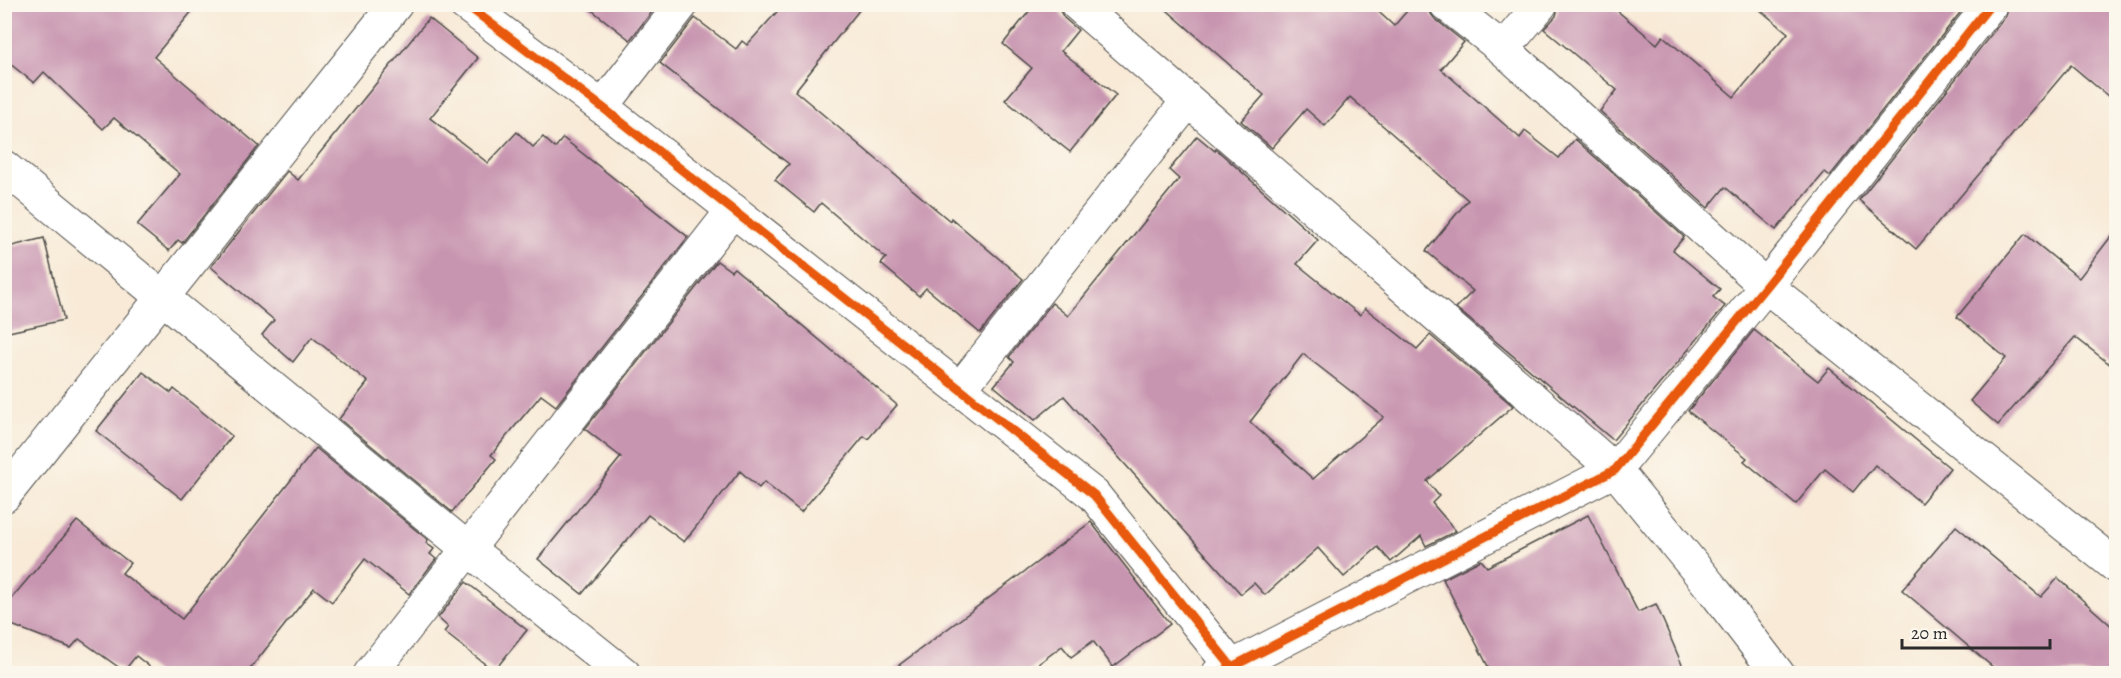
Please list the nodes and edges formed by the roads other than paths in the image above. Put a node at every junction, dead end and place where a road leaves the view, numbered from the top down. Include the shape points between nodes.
1 (396, 4) edge
2 (465, 4) edge
3 (682, 4) edge
4 (1077, 4) edge
5 (1446, 4) edge
6 (1541, 4) edge
7 (1991, 4) edge
8 (1503, 49) junction
9 (1188, 101) junction
10 (602, 107) junction
11 (4, 167) edge
12 (733, 210) junction
13 (1766, 286) junction
14 (164, 297) junction
15 (960, 389) junction
16 (1615, 470) junction
17 (4, 496) edge
18 (468, 549) junction
19 (2116, 566) edge
20 (1225, 670) edge
21 (370, 674) edge
22 (624, 674) edge
23 (1778, 674) edge

1 - 14 street
2 - 10 street
3 - 10 street
4 - 9 street
5 - 8 street
6 - 8 street
7 - 13 street
8 - 13 street
9 - 15 street
9 - 16 street
10 - 12 street
11 - 14 street
12 - 15 street
12 - 18 street
13 - 16 street
13 - 19 street
14 - 17 street
14 - 18 street
15 - 20 street via 1094,495
16 - 20 street
16 - 23 street
18 - 21 street
18 - 22 street

